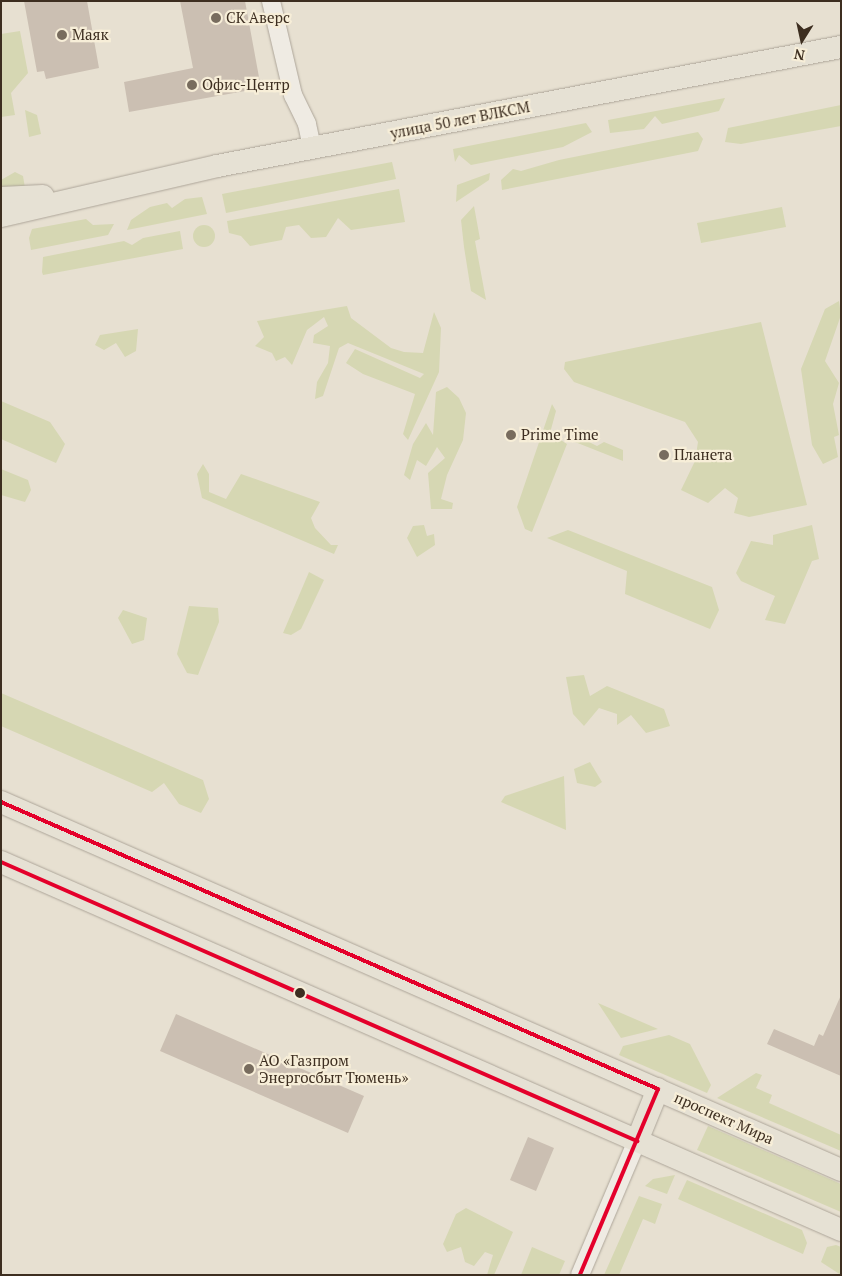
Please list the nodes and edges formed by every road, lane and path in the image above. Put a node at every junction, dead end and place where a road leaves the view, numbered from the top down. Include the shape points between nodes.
1 (271, 1) edge
2 (841, 47) edge
3 (312, 147) junction
4 (79, 196) junction
5 (1, 198) edge
6 (1, 216) edge
7 (1, 802) edge
8 (1, 862) edge
9 (658, 1089) junction
10 (637, 1141) junction
11 (841, 1170) edge
12 (841, 1230) edge
13 (580, 1275) edge

1 - 3 street via 293,95 307,124
2 - 3 main road, улица 50 лет ВЛКСМ
3 - 4 main road, улица 50 лет ВЛКСМ
4 - 5 main road, улица 50 лет ВЛКСМ
4 - 6 main road, улица 50 лет ВЛКСМ
7 - 9 main road, проспект Мира
8 - 10 main road
9 - 10 main road
9 - 11 main road, проспект Мира
10 - 12 main road
10 - 13 street

